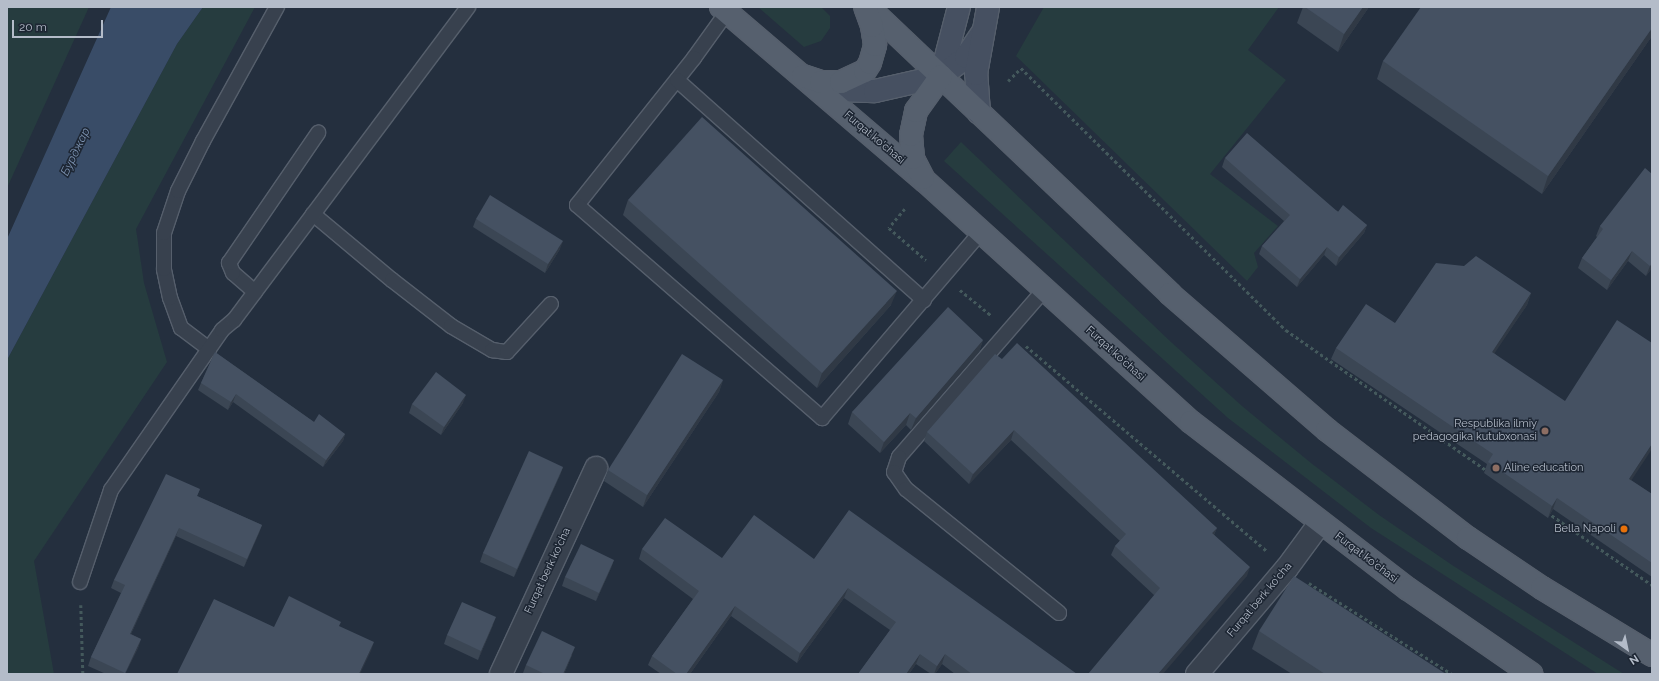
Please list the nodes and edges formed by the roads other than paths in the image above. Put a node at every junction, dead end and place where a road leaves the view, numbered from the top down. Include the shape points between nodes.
1 (277, 7) edge
2 (468, 7) edge
3 (865, 7) edge
4 (868, 7) edge
5 (959, 7) edge
6 (988, 7) edge
7 (724, 9) edge
8 (983, 32) junction
9 (800, 75) junction
10 (941, 76) junction
11 (677, 80) junction
12 (978, 113) junction
13 (318, 133) dead end
14 (925, 182) junction
15 (314, 214) junction
16 (981, 232) junction
17 (1044, 290) junction
18 (255, 292) junction
19 (924, 300) junction
20 (551, 304) dead end
21 (209, 349) junction
22 (596, 468) dead end
23 (1320, 523) junction
24 (80, 582) road end
25 (1059, 613) dead end
26 (1652, 655) edge
27 (501, 674) edge
28 (1196, 674) edge
29 (1531, 674) edge

1 - 21 lane via 203,141 178,191 164,233 164,269 170,298 181,328
2 - 15 lane
3 - 9 main road via 875,45 870,64 865,71 850,80 831,83
4 - 10 main road
5 - 10 main road
6 - 8 main road
7 - 9 main road, Furqat ko'chasi
7 - 11 lane
8 - 10 main road via 966,57
8 - 12 main road via 976,74
9 - 10 main road via 840,90 875,91
9 - 14 main road, Furqat ko'chasi
10 - 12 main road
10 - 14 main road via 916,111 911,135 913,158
11 - 19 lane
11 - 19 lane via 577,205 822,418
12 - 26 main road via 1170,294 1327,430 1468,538 1542,588
13 - 18 lane via 229,263 232,273
14 - 16 main road, Furqat ko'chasi
15 - 18 lane
15 - 20 lane via 451,326 492,350 507,352
16 - 17 main road, Furqat ko'chasi
16 - 19 lane
17 - 23 main road, Furqat ko'chasi via 1191,422
17 - 25 lane via 899,457 894,472 906,489
18 - 21 lane
21 - 24 lane via 111,490
22 - 27 street, Furqat berk ko'cha
23 - 28 street, Furqat berk ko'cha via 1287,568
23 - 29 main road, Furqat ko'chasi via 1408,589

